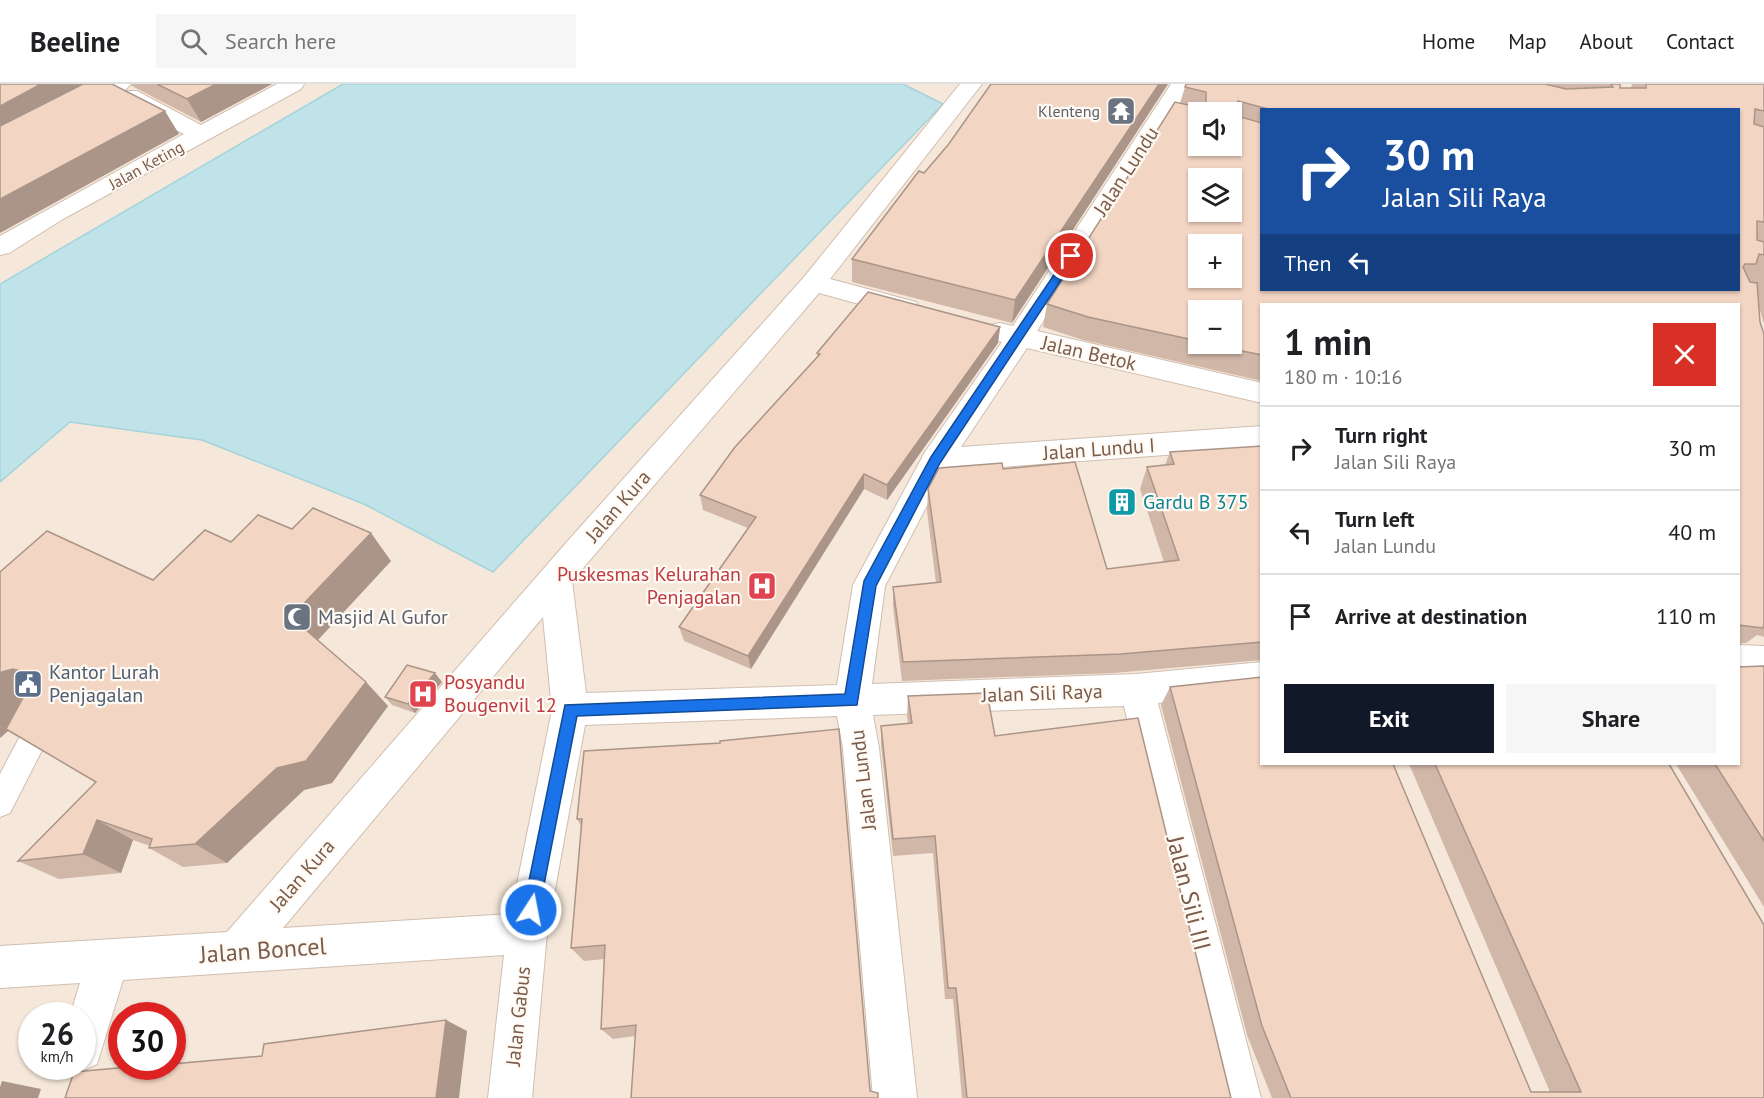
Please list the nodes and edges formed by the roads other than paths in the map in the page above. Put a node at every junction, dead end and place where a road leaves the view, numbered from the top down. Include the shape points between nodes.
1 (293, 84) edge
2 (971, 84) edge
3 (1182, 84) edge
4 (112, 85) edge
5 (202, 134) junction
6 (0, 151) edge
7 (0, 247) edge
8 (813, 284) junction
9 (928, 313) edge
10 (974, 325) edge
11 (1020, 337) junction
12 (1260, 393) edge
13 (1260, 437) edge
14 (936, 460) junction
15 (555, 579) junction
16 (1740, 660) edge
17 (1764, 661) edge
18 (1260, 677) edge
19 (1136, 690) junction
20 (852, 700) junction
21 (50, 708) edge
22 (570, 710) junction
23 (0, 803) edge
24 (527, 933) junction
25 (237, 952) junction
26 (107, 962) junction
27 (0, 967) edge
28 (96, 1002) edge
29 (510, 1098) edge
30 (895, 1098) edge
31 (1239, 1098) edge

1 - 5 street, Jalan Keting
2 - 8 street, Jalan Kura
3 - 11 street, Jalan Lundu via 1171,117
4 - 5 street
4 - 6 street
5 - 7 street, Jalan Keting
8 - 9 street
8 - 15 street, Jalan Kura
10 - 11 street, Jalan Betok
11 - 12 street, Jalan Betok
11 - 14 street, Jalan Lundu
13 - 14 street, Jalan Lundu I
14 - 20 street, Jalan Lundu via 869,585
15 - 22 street, Jalan Gabus
15 - 25 street, Jalan Kura
16 - 17 street
18 - 19 street, Jalan Sili Raya
19 - 20 street, Jalan Sili Raya
19 - 31 street, Jalan Sili III
20 - 22 street, Jalan Sili Raya
20 - 30 street, Jalan Lundu via 861,748
21 - 23 lane
22 - 24 street, Jalan Gabus
24 - 25 street, Jalan Boncel
24 - 29 street, Jalan Gabus
25 - 26 street, Jalan Boncel
26 - 27 street, Jalan Boncel
26 - 28 street

